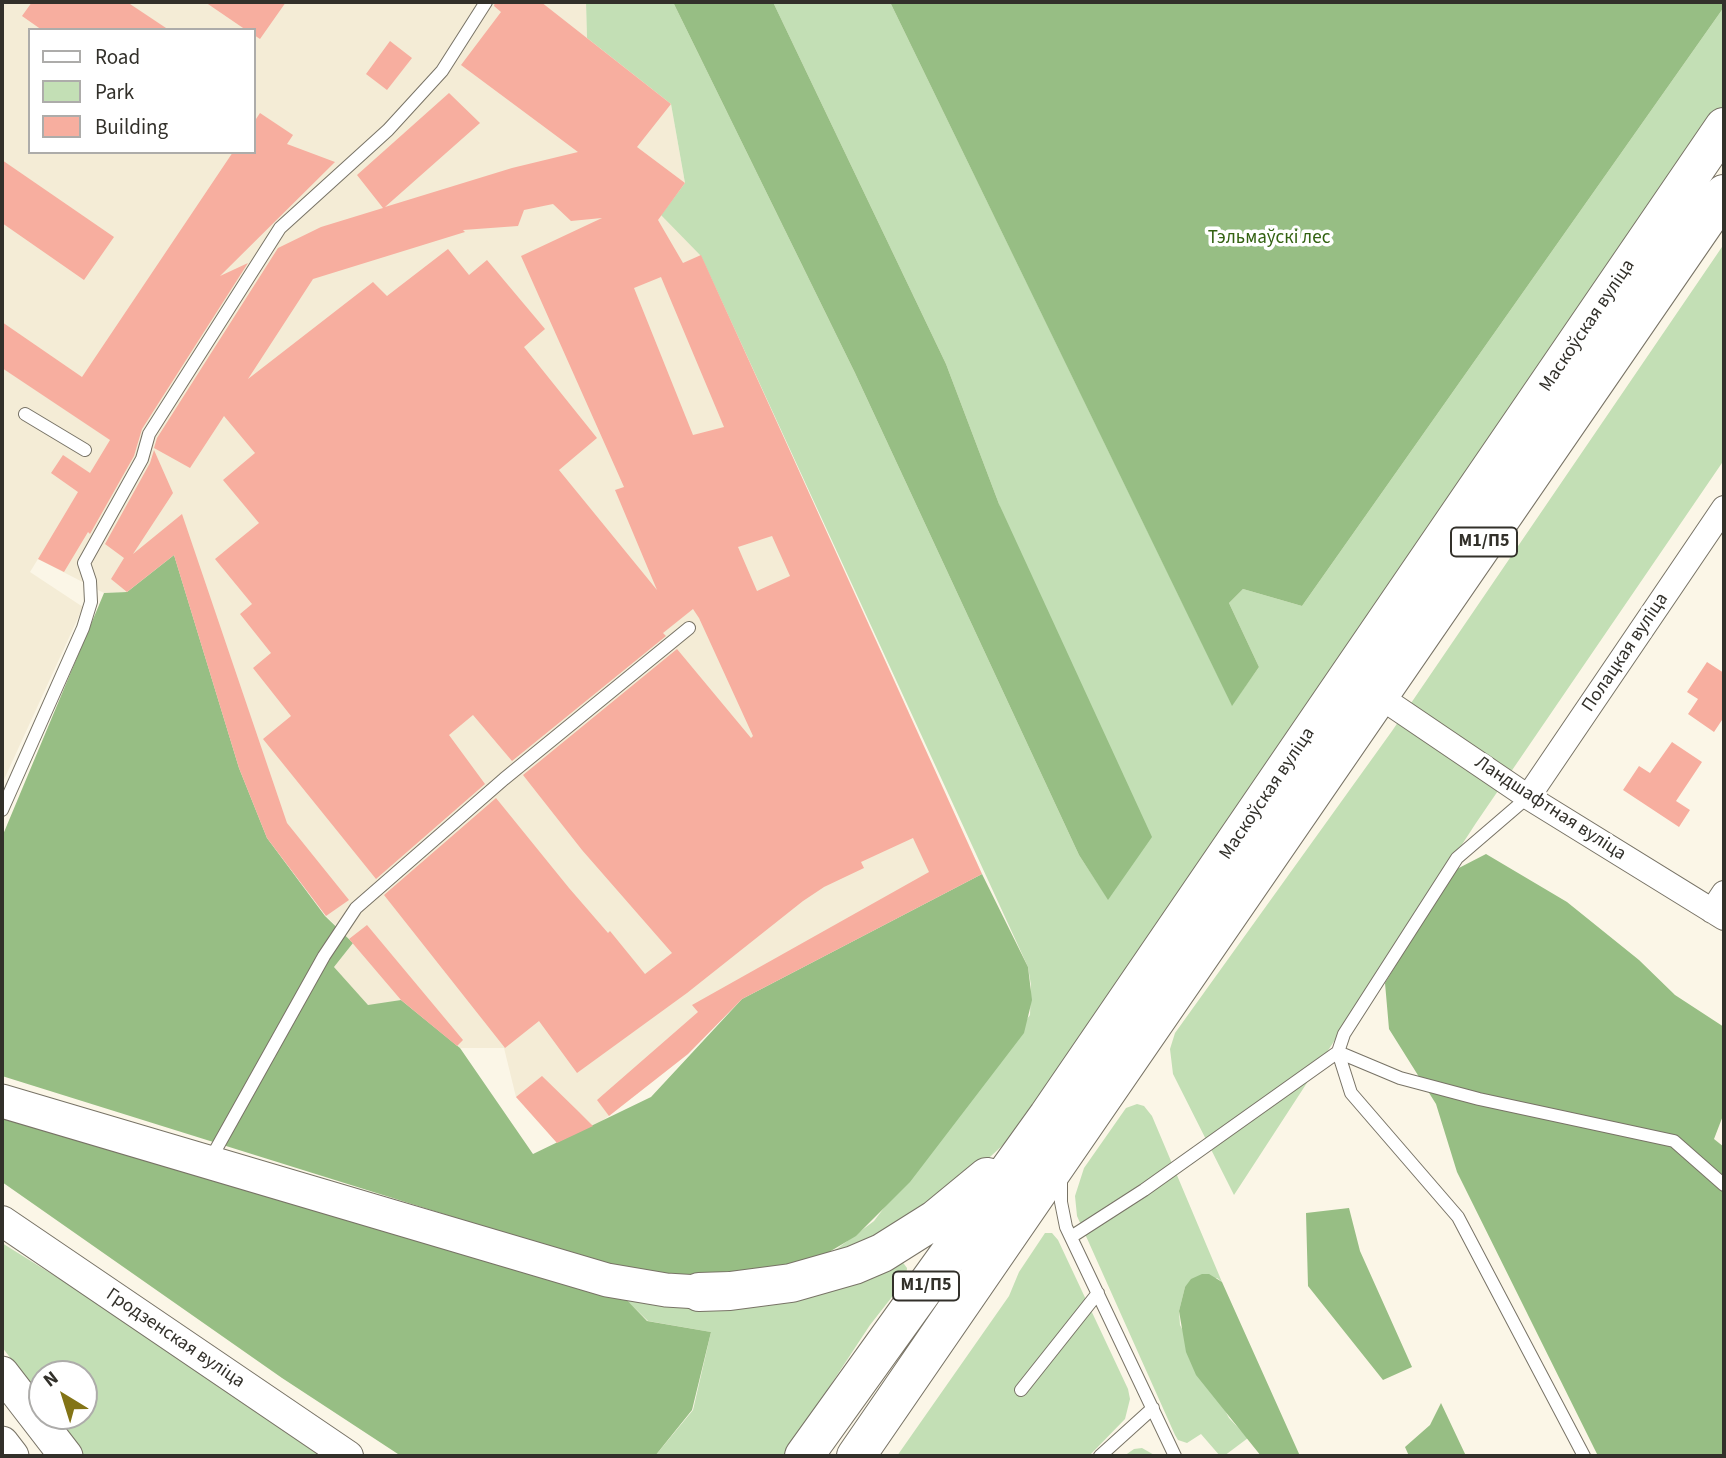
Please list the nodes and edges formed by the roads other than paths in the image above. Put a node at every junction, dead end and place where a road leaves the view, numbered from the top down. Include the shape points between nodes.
1 (486, 2) edge
2 (1724, 127) edge
3 (1724, 194) edge
4 (25, 414) dead end
5 (86, 450) dead end
6 (1724, 508) edge
7 (689, 628) dead end
8 (1364, 685) junction
9 (1528, 797) junction
10 (2, 810) edge
11 (1720, 907) edge
12 (1338, 1052) junction
13 (2, 1101) edge
14 (1060, 1127) junction
15 (211, 1160) junction
16 (1724, 1185) edge
17 (2, 1221) edge
18 (1072, 1237) junction
19 (699, 1292) joint
20 (1098, 1293) junction
21 (2, 1373) edge
22 (1021, 1390) dead end
23 (1153, 1408) junction
24 (2, 1443) edge
25 (12, 1456) edge
26 (66, 1456) edge
27 (348, 1456) edge
28 (804, 1456) edge
29 (856, 1456) edge
30 (1100, 1456) edge
31 (1175, 1456) edge
32 (1584, 1456) edge

1 - 10 lane via 442,71 388,130 280,228 149,434 142,459 83,563 91,602 83,628
2 - 8 highway, Маскоўская вуліца / М1/П5
3 - 8 highway, Маскоўская вуліца / М1/П5
4 - 5 lane
6 - 9 street, Полацкая вуліца
7 - 15 lane via 356,908 324,956
8 - 9 street, Ландшафтная вуліца
8 - 14 highway, Маскоўская вуліца / М1/П5
9 - 11 street, Ландшафтная вуліца
9 - 12 lane via 1457,858 1344,1034
12 - 16 lane via 1400,1078 1466,1096 1674,1141
12 - 18 lane
12 - 32 lane via 1351,1093 1458,1217
13 - 15 main road
14 - 18 lane via 1060,1189
14 - 19 highway via 882,1253 791,1283
14 - 28 highway, Маскоўская вуліца / М1/П5
14 - 29 highway, Маскоўская вуліца / М1/П5
15 - 19 main road via 607,1280
17 - 27 street, Гродзенская вуліца
18 - 20 lane
20 - 22 lane
20 - 23 lane
21 - 26 main road
23 - 30 lane
23 - 31 lane
24 - 25 main road

